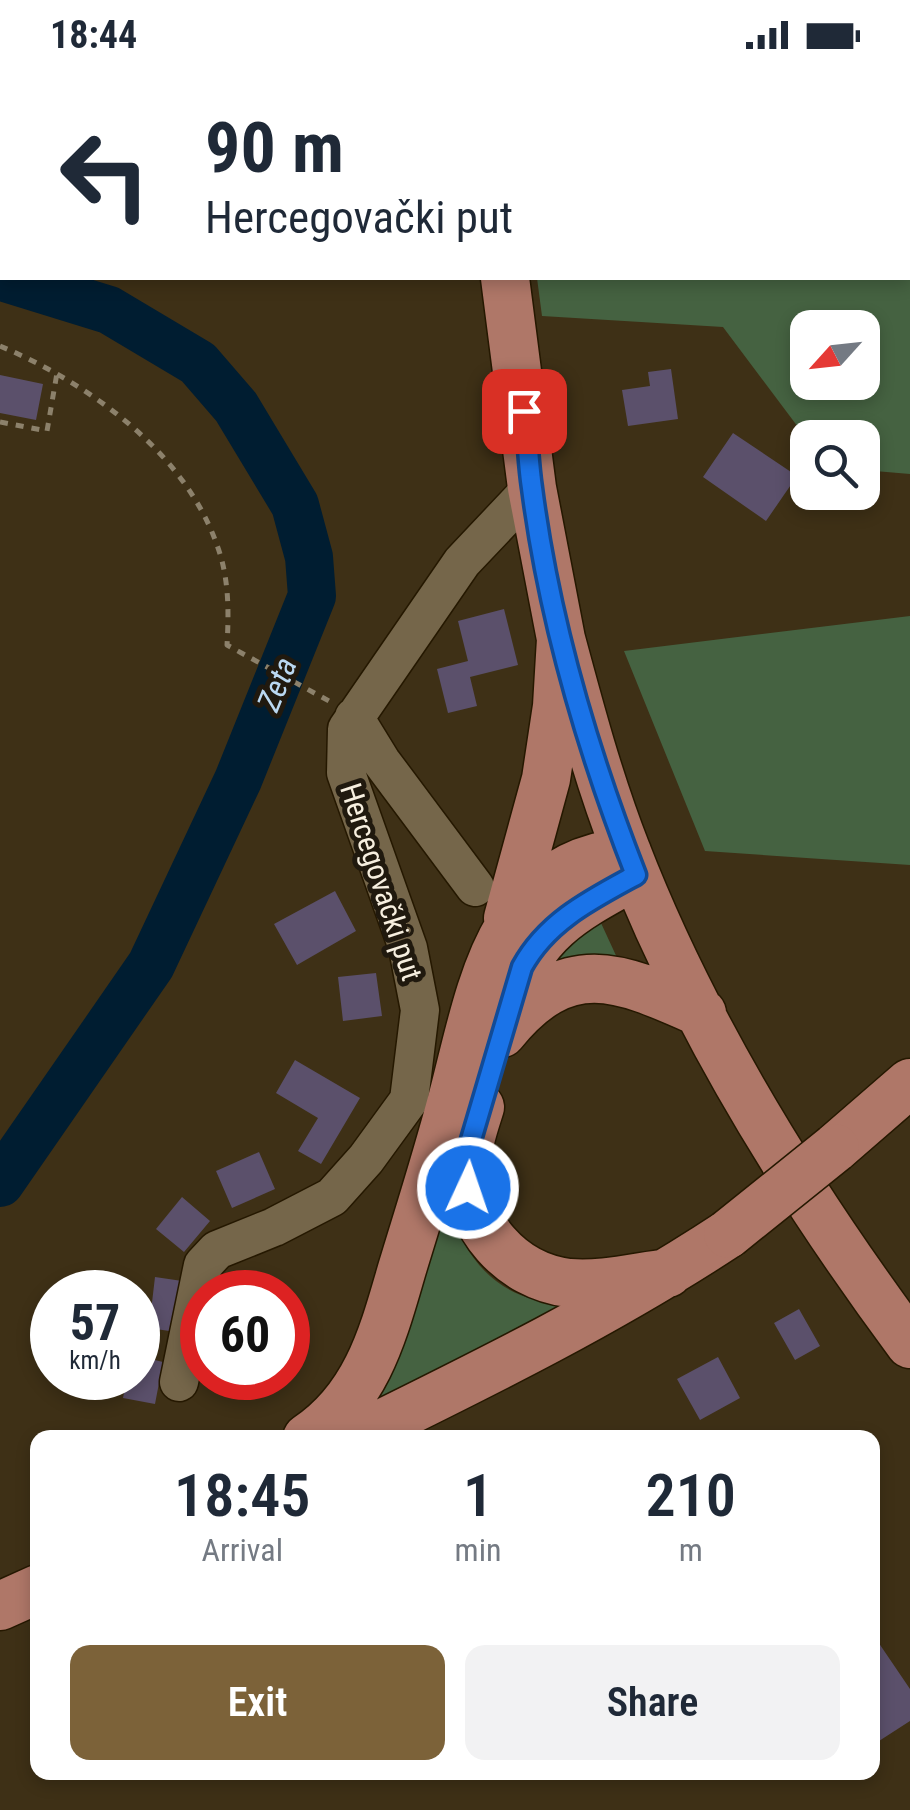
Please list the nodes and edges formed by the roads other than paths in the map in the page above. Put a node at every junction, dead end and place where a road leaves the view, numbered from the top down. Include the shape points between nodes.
1 (505, 280) edge
2 (532, 488) junction
3 (561, 639) junction
4 (354, 718) junction
5 (632, 864) junction
6 (475, 887) dead end
7 (504, 936) junction
8 (702, 1013) junction
9 (502, 1034) junction
10 (910, 1083) edge
11 (910, 1125) edge
12 (836, 1148) junction
13 (668, 1273) junction
14 (910, 1344) edge
15 (179, 1382) dead end
16 (316, 1430) edge
17 (368, 1430) edge

1 - 2 main road
2 - 3 main road
2 - 4 street, Hercegovački put via 462,562
3 - 5 main road
3 - 7 main road via 546,779
4 - 6 street
4 - 15 street, Hercegovački put via 346,729 346,773 408,948 420,1010 409,1100 332,1197 217,1250 203,1265
5 - 7 main road via 594,857 560,872 525,902
5 - 8 main road
5 - 9 main road via 535,945 517,978
7 - 16 main road via 484,981 370,1367 342,1408
8 - 9 main road via 639,986 582,980 541,994
8 - 14 main road via 842,1250
9 - 13 main road via 466,1163 472,1205 490,1238 513,1260 553,1280 592,1283
10 - 12 main road
11 - 12 main road
12 - 13 main road, bridge
13 - 17 main road

